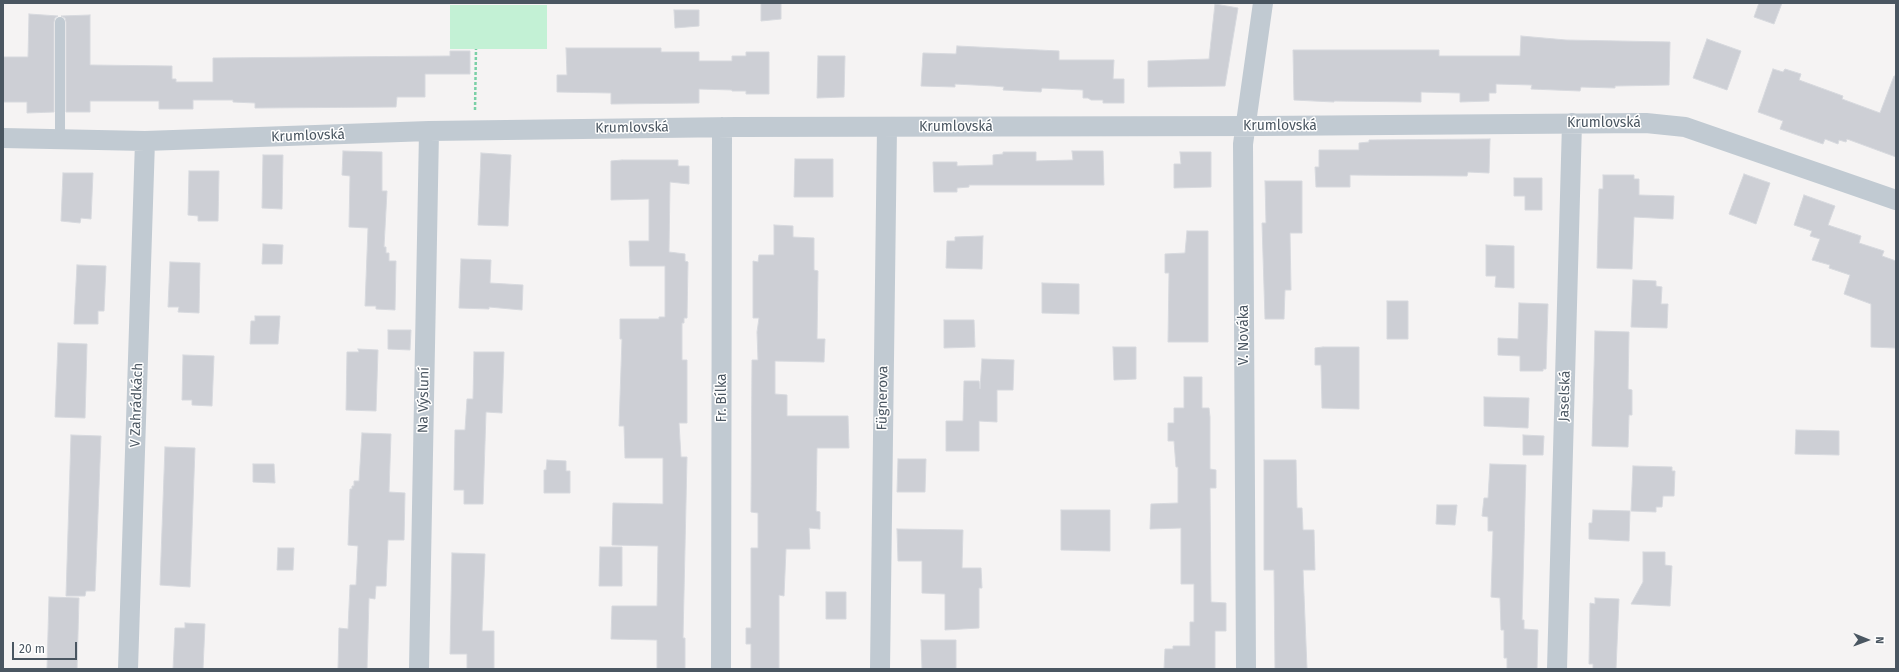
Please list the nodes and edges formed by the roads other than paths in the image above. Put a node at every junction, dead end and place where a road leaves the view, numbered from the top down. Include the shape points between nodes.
1 (1263, 3) edge
2 (60, 22) dead end
3 (1572, 123) junction
4 (1245, 126) junction
5 (722, 127) junction
6 (886, 127) junction
7 (429, 132) junction
8 (3, 138) edge
9 (60, 139) junction
10 (145, 141) junction
11 (1896, 200) edge
12 (128, 669) edge
13 (419, 669) edge
14 (722, 669) edge
15 (880, 669) edge
16 (1246, 669) edge
17 (1557, 669) edge

1 - 4 street, V. Nováka
2 - 9 lane
3 - 4 street, Krumlovská
3 - 11 street, Krumlovská via 1646,123 1686,127
3 - 17 street, Jaselská
4 - 6 street, Krumlovská
4 - 16 street, V. Nováka via 1243,160
5 - 6 street, Krumlovská
5 - 7 street, Krumlovská
5 - 14 street, Fr. Bílka
6 - 15 street, Fügnerova
7 - 10 street, Krumlovská
7 - 13 street, Na Výsluní
8 - 9 street, Krumlovská
9 - 10 street, Krumlovská
10 - 12 street, V Zahrádkách

